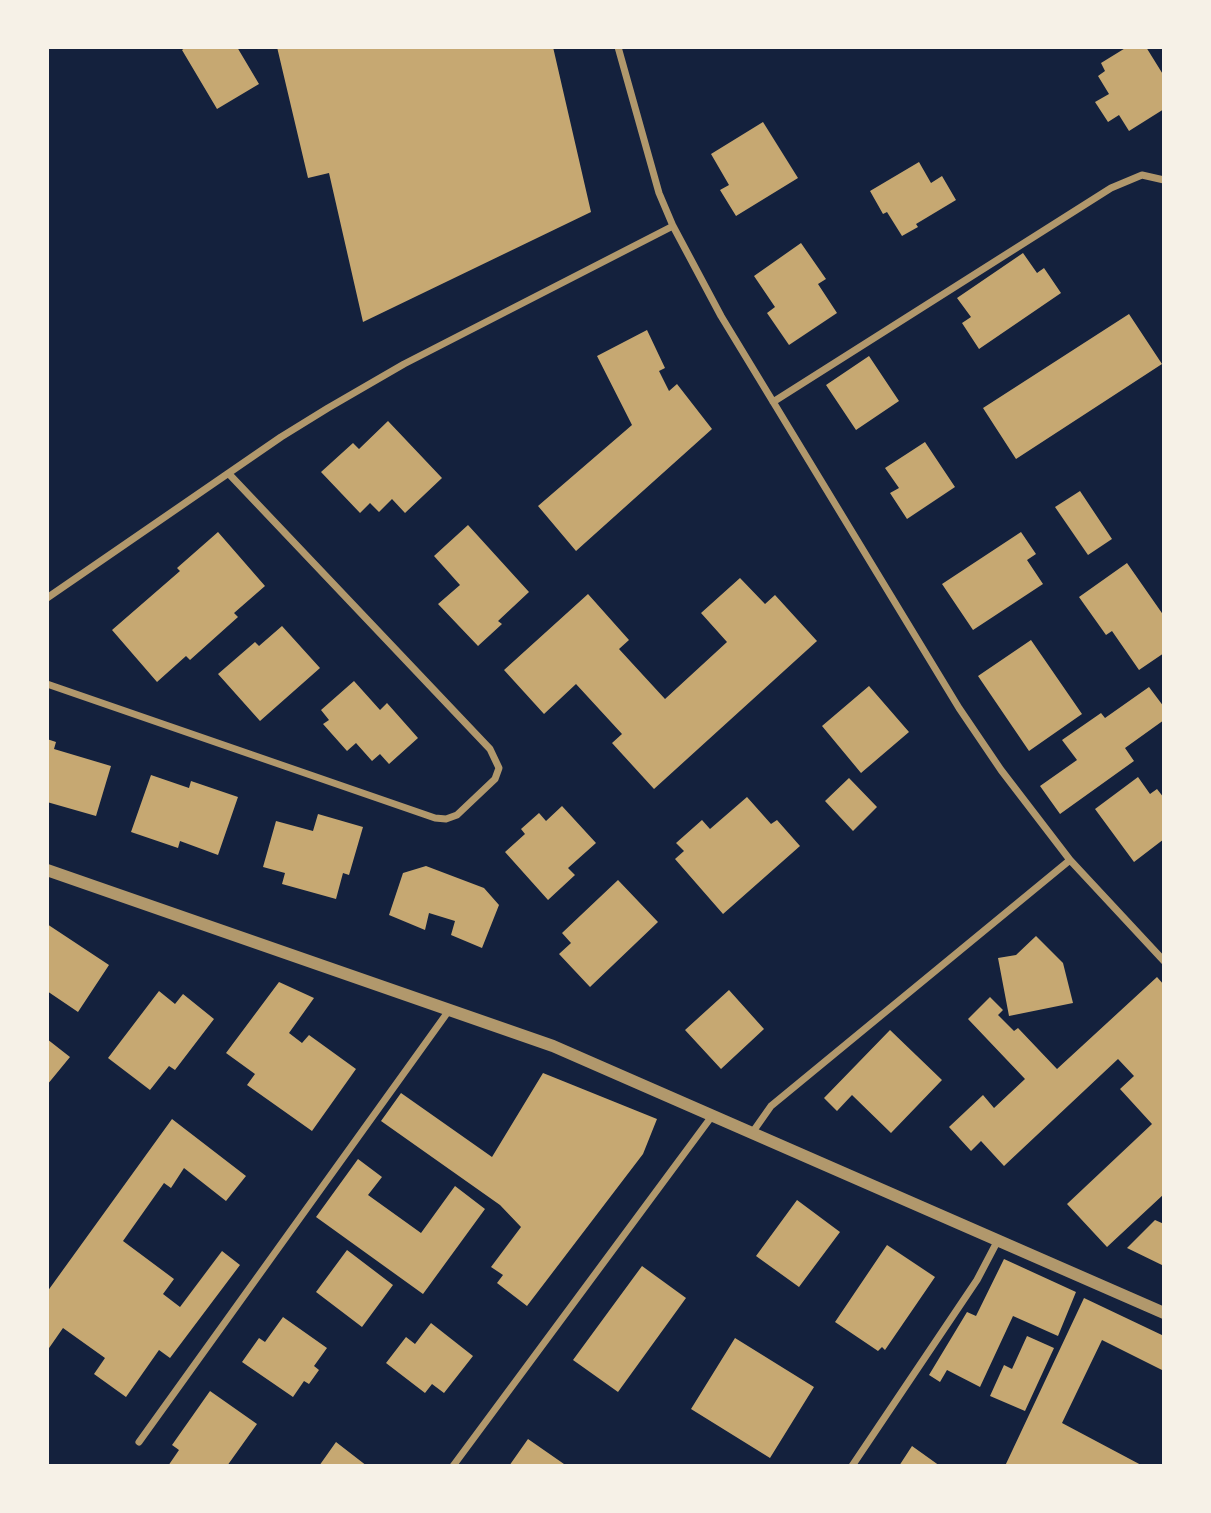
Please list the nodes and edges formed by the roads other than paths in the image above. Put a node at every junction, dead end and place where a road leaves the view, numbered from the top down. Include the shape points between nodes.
1 (618, 47) edge
2 (1164, 180) edge
3 (673, 226) junction
4 (773, 402) junction
5 (229, 474) junction
6 (47, 598) edge
7 (47, 684) edge
8 (1070, 860) junction
9 (47, 870) edge
10 (1164, 961) edge
11 (450, 1009) junction
12 (712, 1116) junction
13 (751, 1133) junction
14 (998, 1240) junction
15 (1164, 1313) edge
16 (139, 1442) dead end
17 (453, 1466) edge
18 (852, 1466) edge

1 - 3 street via 659,193
2 - 4 street via 1142,175 1111,188
3 - 4 street
3 - 5 street via 404,365 281,437
4 - 8 street via 959,708
5 - 6 street
5 - 7 street via 490,749 499,768 495,779 457,815 435,818
8 - 10 street
8 - 13 street via 771,1106
9 - 11 street
11 - 12 street via 553,1046
11 - 16 street
12 - 13 street
12 - 17 street
13 - 14 street
14 - 15 street
14 - 18 street via 977,1280

